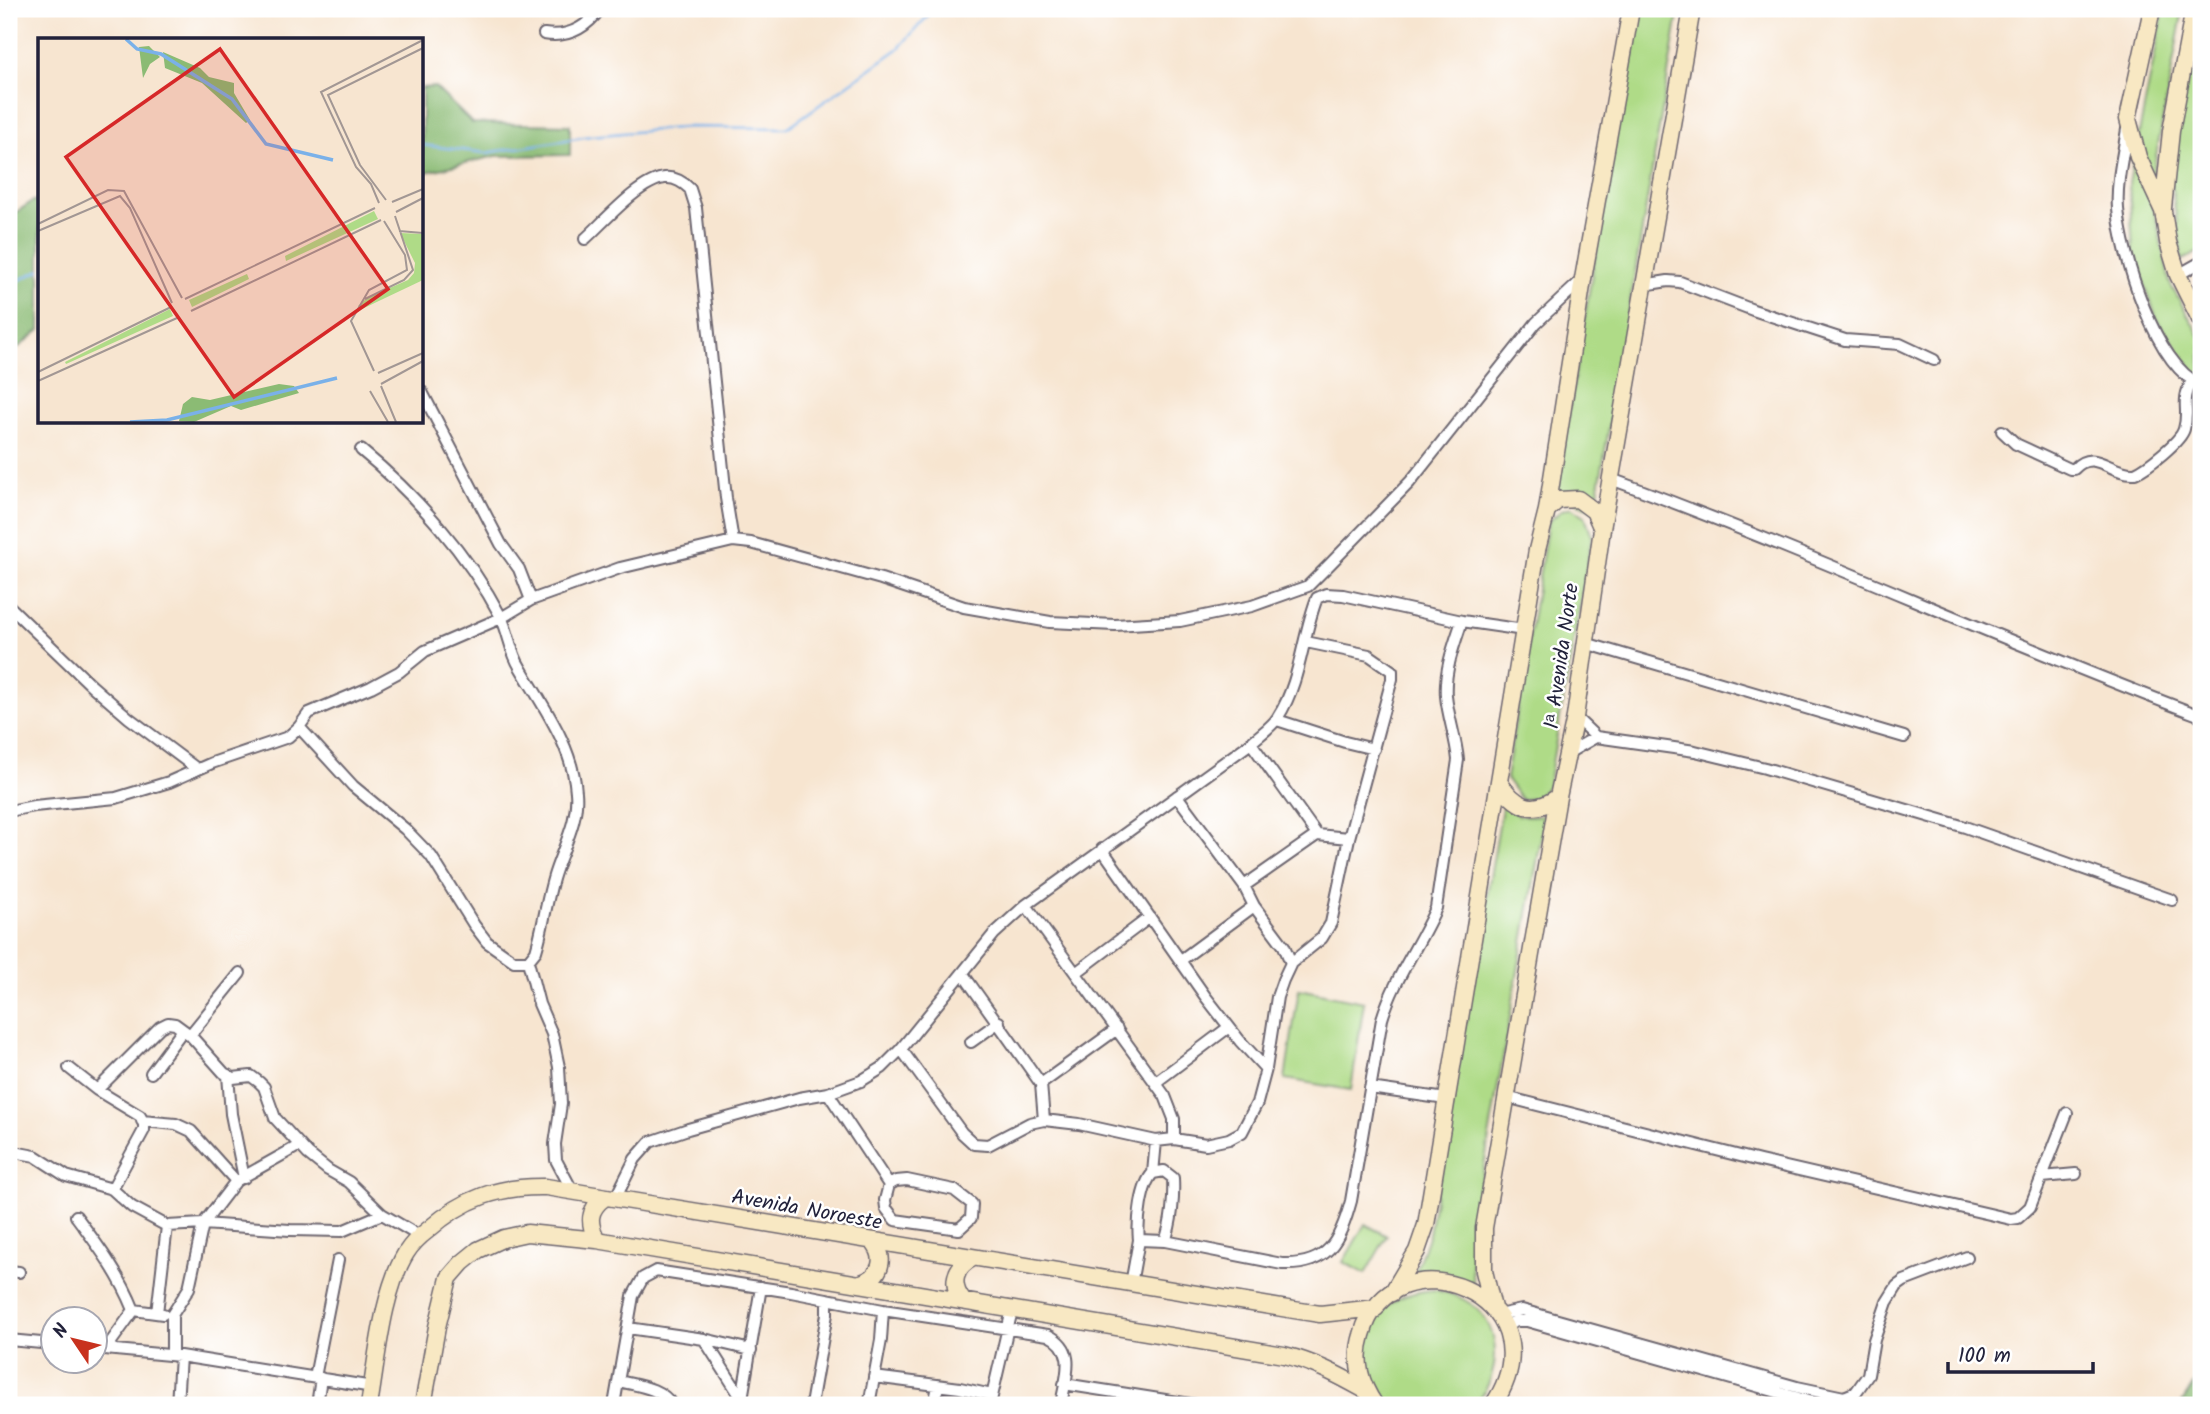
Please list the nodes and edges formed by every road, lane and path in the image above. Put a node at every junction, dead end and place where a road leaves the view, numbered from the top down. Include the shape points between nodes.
1 (600, 9) edge
2 (1631, 9) edge
3 (1692, 9) edge
4 (2151, 9) edge
5 (2194, 9) edge
6 (544, 34) dead end
7 (2128, 119) junction
8 (2163, 211) junction
9 (586, 239) dead end
10 (2201, 262) edge
11 (2178, 275) junction
12 (1583, 279) junction
13 (1643, 285) junction
14 (2201, 321) edge
15 (1934, 360) dead end
16 (2197, 383) edge
17 (424, 396) edge
18 (2002, 431) dead end
19 (361, 450) dead end
20 (1611, 479) junction
21 (1547, 510) junction
22 (1601, 529) junction
23 (733, 541) junction
24 (1308, 586) junction
25 (1317, 598) junction
26 (531, 600) junction
27 (9, 606) edge
28 (501, 618) junction
29 (1462, 621) junction
30 (1524, 630) junction
31 (1306, 642) junction
32 (1585, 643) junction
33 (2201, 716) edge
34 (1575, 717) junction
35 (1277, 720) junction
36 (299, 727) junction
37 (1596, 737) junction
38 (1904, 737) dead end
39 (1251, 743) junction
40 (1374, 749) junction
41 (1568, 753) junction
42 (197, 769) junction
43 (1499, 782) junction
44 (1177, 796) junction
45 (1558, 797) junction
46 (9, 811) edge
47 (1317, 835) junction
48 (1349, 838) junction
49 (1102, 849) junction
50 (1244, 886) junction
51 (2172, 900) dead end
52 (1026, 905) junction
53 (1255, 906) junction
54 (1150, 916) junction
55 (1181, 960) junction
56 (528, 961) junction
57 (1291, 963) junction
58 (1077, 972) junction
59 (240, 973) dead end
60 (963, 974) junction
61 (999, 1022) junction
62 (1229, 1027) junction
63 (1117, 1029) junction
64 (186, 1032) junction
65 (971, 1042) dead end
66 (901, 1049) junction
67 (69, 1068) dead end
68 (1266, 1069) junction
69 (151, 1073) dead end
70 (228, 1075) junction
71 (1156, 1082) junction
72 (1041, 1084) junction
73 (1370, 1088) junction
74 (97, 1090) junction
75 (828, 1093) junction
76 (1506, 1097) junction
77 (1446, 1099) junction
78 (2067, 1113) dead end
79 (1044, 1119) junction
80 (142, 1121) junction
81 (1174, 1139) junction
82 (1156, 1141) junction
83 (299, 1145) junction
84 (9, 1151) edge
85 (1153, 1172) junction
86 (2076, 1174) dead end
87 (2042, 1177) junction
88 (240, 1180) junction
89 (889, 1185) junction
90 (112, 1189) junction
91 (573, 1192) junction
92 (609, 1199) junction
93 (382, 1214) junction
94 (76, 1216) dead end
95 (203, 1224) junction
96 (167, 1226) junction
97 (421, 1237) junction
98 (597, 1240) junction
99 (1139, 1240) junction
100 (1165, 1241) junction
101 (873, 1242) junction
102 (1967, 1257) dead end
103 (973, 1258) junction
104 (338, 1260) dead end
105 (861, 1283) junction
106 (1131, 1284) junction
107 (761, 1287) junction
108 (1392, 1293) junction
109 (827, 1299) junction
110 (963, 1301) junction
111 (1376, 1308) junction
112 (134, 1310) junction
113 (883, 1310) junction
114 (1012, 1310) junction
115 (157, 1313) junction
116 (172, 1315) junction
117 (1498, 1316) junction
118 (628, 1328) junction
119 (1009, 1330) junction
120 (704, 1339) junction
121 (9, 1340) edge
122 (108, 1340) edge
123 (38, 1343) edge
124 (108, 1350) edge
125 (751, 1350) junction
126 (176, 1356) junction
127 (874, 1377) junction
128 (318, 1378) junction
129 (619, 1381) junction
130 (1064, 1384) junction
131 (373, 1387) junction
132 (937, 1387) junction
133 (1365, 1390) junction
134 (991, 1400) edge
135 (744, 1402) edge
136 (1183, 1404) edge
137 (177, 1405) edge
138 (317, 1405) edge
139 (369, 1405) edge
140 (424, 1405) edge
141 (614, 1405) edge
142 (672, 1405) edge
143 (811, 1405) edge
144 (869, 1405) edge
145 (934, 1405) edge
146 (1061, 1405) edge
147 (1197, 1405) edge
148 (1375, 1405) edge
149 (1493, 1405) edge
150 (1823, 1405) edge

1 - 6 street via 571,33
2 - 12 main road, 1ᵃ Avenida Norte
3 - 13 main road, 1ᵃ Avenida Norte
4 - 7 main road
5 - 8 main road via 2171,131
7 - 8 main road via 2138,157
7 - 16 street via 2118,208 2128,259 2163,345
8 - 11 main road
9 - 23 street via 654,181 680,181 694,197
10 - 11 street
11 - 14 main road
12 - 21 main road, 1ᵃ Avenida Norte
12 - 24 street via 1536,323 1410,482
13 - 15 street via 1680,282 1845,340 1900,344
13 - 20 main road, 1ᵃ Avenida Norte
16 - 18 street via 2185,392 2181,435 2135,473 2091,460 2070,469 2016,444
17 - 26 street via 501,544 519,569
19 - 28 street via 432,520 464,559
20 - 22 main road, 1ᵃ Avenida Norte
20 - 33 street
21 - 22 main road via 1558,500 1578,499 1594,511
21 - 30 main road, 1ᵃ Avenida Norte
22 - 32 main road, 1ᵃ Avenida Norte
23 - 24 street via 869,575 964,607 1050,622 1180,621 1252,606
23 - 26 street via 620,568
24 - 25 street
25 - 29 street via 1343,594
25 - 31 street
26 - 28 street
27 - 42 street via 101,694
28 - 36 street via 444,641 399,672 309,713
28 - 56 street via 510,650 544,705 571,765 576,790 573,824 536,951
29 - 30 street
29 - 73 street via 1447,678 1458,760 1436,908 1389,995
30 - 43 main road, 1ᵃ Avenida Norte
31 - 35 street
31 - 40 street via 1369,655 1392,671
32 - 34 main road, 1ᵃ Avenida Norte
32 - 38 street
34 - 37 street
34 - 41 main road, 1ᵃ Avenida Norte
35 - 39 street
35 - 40 street
36 - 42 street via 288,737
36 - 56 street via 353,786 431,856 487,942 514,961
37 - 41 street
37 - 51 street via 1695,751 1765,768 1965,827
39 - 44 street
39 - 47 street
40 - 48 street
41 - 45 main road, 1ᵃ Avenida Norte
42 - 46 street via 116,798
43 - 45 main road via 1510,798 1525,806 1540,807
43 - 77 main road, 1ᵃ Avenida Norte
44 - 49 street
44 - 50 street
45 - 76 main road, 1ᵃ Avenida Norte
47 - 48 street
47 - 50 street
48 - 57 street via 1331,923 1322,938
49 - 52 street
49 - 54 street
50 - 53 street
52 - 58 street
52 - 60 street via 994,934
53 - 55 street
53 - 57 street
54 - 55 street
54 - 58 street
55 - 62 street
56 - 91 street via 559,1067 556,1160
57 - 68 street via 1277,997
58 - 63 street
59 - 64 street
60 - 61 street
60 - 66 street
61 - 65 street
61 - 72 street
62 - 68 street
62 - 71 street
63 - 71 street
63 - 72 street
64 - 69 street
64 - 70 street
64 - 74 street via 175,1024 160,1027
66 - 75 street via 861,1081
66 - 79 street via 969,1142 988,1145
67 - 74 street
68 - 81 street via 1257,1103 1242,1132 1206,1144
70 - 83 street via 251,1076 260,1082 275,1118
70 - 88 street
71 - 81 street via 1171,1107
72 - 79 street
73 - 77 street
73 - 100 street via 1351,1201 1343,1229 1326,1253 1297,1265 1282,1264
74 - 80 street
75 - 89 street
75 - 92 street via 650,1142
76 - 87 street via 1999,1218 2018,1218 2025,1213
76 - 117 main road, 1ᵃ Avenida Norte via 1482,1239 1484,1271
77 - 108 main road, 1ᵃ Avenida Norte via 1426,1225
78 - 87 street
79 - 82 street
80 - 88 street via 176,1124 191,1132
80 - 90 street via 144,1130
81 - 82 street
82 - 85 street
83 - 88 street
83 - 93 street via 349,1182
84 - 90 street via 35,1156 66,1176
85 - 99 street via 1143,1196
85 - 100 street via 1164,1171 1173,1178
86 - 87 street
88 - 95 street
89 - 89 street via 886,1208 895,1220 959,1229 971,1218 972,1203 954,1190 907,1180
90 - 96 street via 132,1207
91 - 92 main road, Avenida Noroeste
91 - 97 main road, Avenida Noroeste via 527,1186 491,1192 442,1217
92 - 98 main road via 593,1208 590,1218
92 - 101 main road, Avenida Noroeste
93 - 95 street via 342,1231
93 - 97 street
94 - 112 street via 111,1262
95 - 96 street
95 - 116 street via 189,1289
96 - 115 street
97 - 131 main road, Avenida Noroeste via 406,1253 388,1296
98 - 105 main road
98 - 140 main road via 527,1233 478,1250 462,1263 449,1278
99 - 100 street
99 - 106 street
101 - 103 main road, Avenida Noroeste
101 - 105 main road via 881,1262 874,1276
102 - 117 street via 1896,1286 1874,1340 1868,1375 1856,1392 1844,1397 1522,1310
103 - 106 main road, Avenida Noroeste
103 - 110 main road via 961,1266 955,1280
104 - 128 street
105 - 110 main road
106 - 111 main road, Avenida Noroeste via 1320,1314
107 - 109 street
107 - 118 street via 664,1271 650,1273 633,1296
107 - 125 street
108 - 111 main road
108 - 117 main road via 1432,1280 1455,1283 1476,1293
109 - 113 street
109 - 143 street
110 - 114 main road
111 - 133 main road via 1358,1347 1358,1369
112 - 115 street
112 - 122 street
113 - 119 street
113 - 127 street
114 - 119 street
114 - 133 main road via 1306,1360
115 - 116 street
116 - 126 street
117 - 149 main road, 1ᵃ Avenida Norte via 1510,1348 1509,1369
117 - 150 street
118 - 120 street
118 - 129 street
119 - 130 street via 1058,1340 1067,1354
119 - 134 street
120 - 125 street
120 - 135 street
121 - 123 street
124 - 126 street
125 - 135 street
126 - 128 street
126 - 137 street
127 - 132 street
127 - 144 street
128 - 131 street
128 - 138 street
129 - 141 street
129 - 142 street via 654,1390
130 - 136 street
130 - 146 street
131 - 139 main road, Avenida Noroeste
132 - 134 street via 960,1388
132 - 145 street
133 - 148 main road
136 - 147 street

